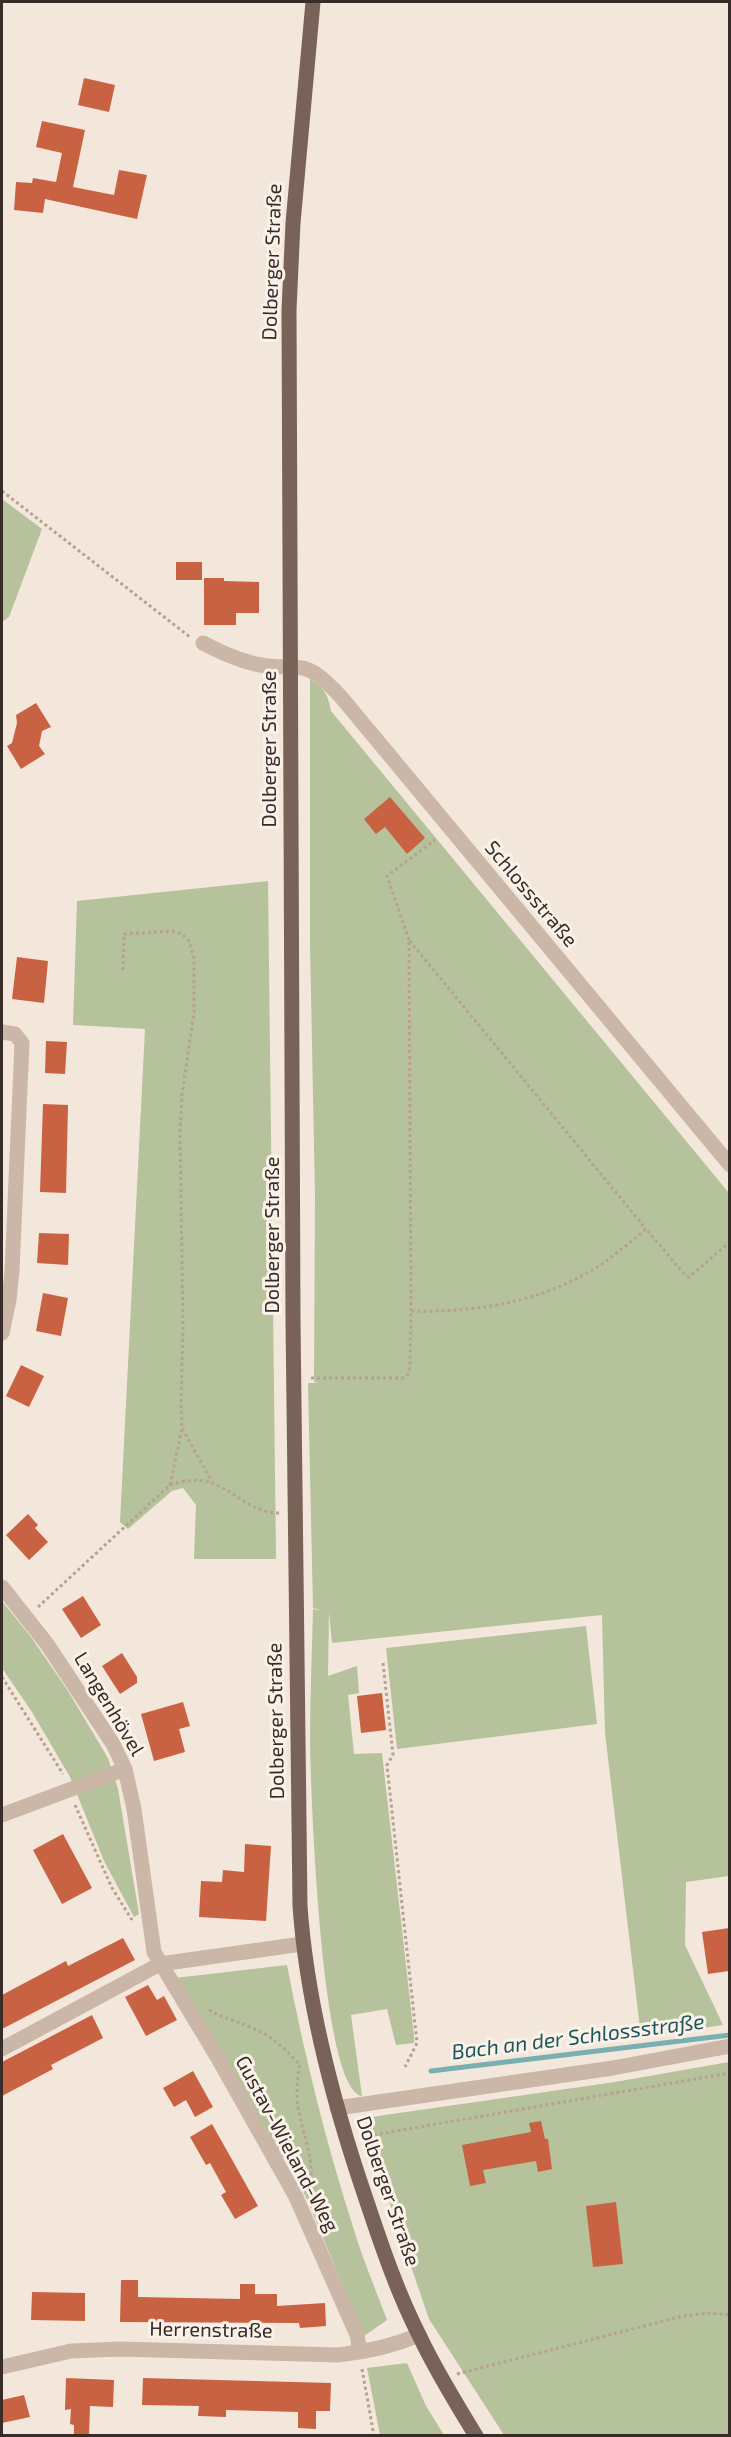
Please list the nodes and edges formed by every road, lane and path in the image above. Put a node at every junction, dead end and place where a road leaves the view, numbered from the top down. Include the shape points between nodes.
1 (313, 2) edge
2 (2, 491) edge
3 (203, 644) joint
4 (290, 666) junction
5 (435, 840) dead end
6 (409, 940) junction
7 (123, 970) dead end
8 (2, 1032) edge
9 (729, 1165) edge
10 (646, 1229) junction
11 (729, 1242) edge
12 (411, 1311) junction
13 (2, 1333) edge
14 (294, 1378) junction
15 (183, 1428) junction
16 (212, 1482) junction
17 (170, 1485) junction
18 (294, 1513) junction
19 (2, 1587) edge
20 (27, 1617) junction
21 (384, 1663) dead end
22 (2, 1677) edge
23 (125, 1769) junction
24 (70, 1791) junction
25 (2, 1815) edge
26 (133, 1922) dead end
27 (302, 1944) junction
28 (160, 1964) junction
29 (203, 2005) dead end
30 (729, 2046) edge
31 (2, 2049) edge
32 (306, 2064) dead end
33 (300, 2065) junction
34 (405, 2067) dead end
35 (729, 2073) edge
36 (338, 2108) junction
37 (362, 2137) dead end
38 (295, 2195) junction
39 (729, 2315) edge
40 (419, 2335) junction
41 (360, 2352) junction
42 (2, 2367) edge
43 (441, 2378) junction
44 (374, 2436) edge
45 (476, 2436) edge

1 - 4 main road, Dolberger Straße via 289,310
2 - 3 path
3 - 4 street, Schlossstraße via 267,666
4 - 9 street, Schlossstraße via 320,676 371,733
4 - 14 main road, Dolberger Straße
5 - 6 path via 387,876
6 - 10 path
6 - 12 path
7 - 15 path via 124,934 171,931 189,941 194,958 194,1013 180,1132
8 - 13 street via 15,1034 22,1043 12,1271
10 - 11 path via 689,1277
10 - 12 path via 601,1264 529,1299 480,1308
12 - 14 path via 410,1367 402,1378
14 - 18 main road, Dolberger Straße
15 - 16 path
15 - 17 path
16 - 17 path via 195,1480
16 - 18 path via 260,1511
17 - 20 path
18 - 27 main road, Dolberger Straße
19 - 20 street, Langenhövel
20 - 23 street, Langenhövel via 82,1695
21 - 34 path via 393,1755 387,1765 417,2043
22 - 24 path via 33,1723
23 - 24 street
23 - 28 street, Langenhövel via 154,1953
24 - 25 street
24 - 26 path via 112,1888
27 - 28 street
27 - 36 main road, Dolberger Straße
28 - 31 street
28 - 38 street, Gustav-Wieland-Weg
29 - 33 path via 227,2020 259,2031
30 - 36 street via 613,2068
32 - 33 path
33 - 38 path via 297,2105 312,2179 307,2188
35 - 37 path
36 - 40 main road, Dolberger Straße via 379,2239
38 - 41 street, Gustav-Wieland-Weg via 357,2335
39 - 43 path via 683,2316
40 - 41 street, Herrenstraße
40 - 43 main road, Dolberger Straße
41 - 42 street, Herrenstraße via 338,2355 71,2351
41 - 44 path
43 - 45 main road, Dolberger Straße

